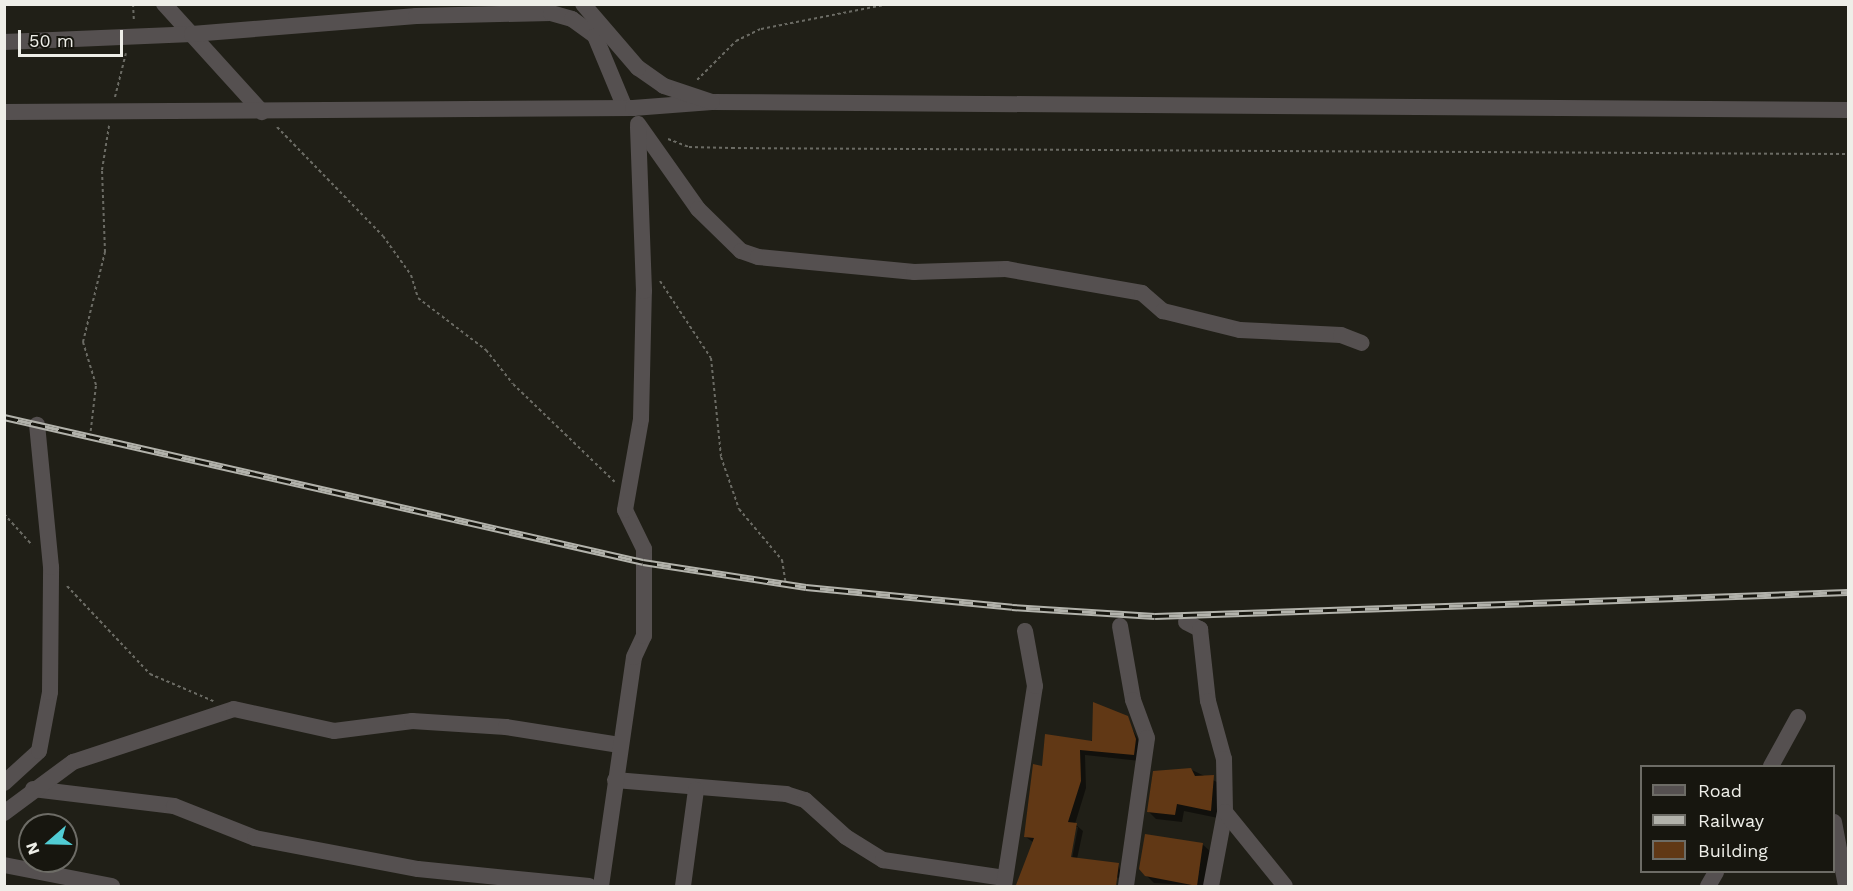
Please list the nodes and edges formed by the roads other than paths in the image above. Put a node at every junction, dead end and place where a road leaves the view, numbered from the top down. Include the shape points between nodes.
1 (164, 4) edge
2 (583, 4) edge
3 (192, 34) junction
4 (4, 42) edge
5 (712, 102) junction
6 (625, 108) junction
7 (1848, 110) edge
8 (4, 112) edge
9 (262, 112) junction
10 (1362, 343) dead end
11 (37, 425) dead end
12 (1186, 622) dead end
13 (1120, 626) dead end
14 (1025, 631) dead end
15 (1798, 717) dead end
16 (620, 745) junction
17 (1772, 765) edge
18 (615, 780) junction
19 (4, 783) edge
20 (33, 789) junction
21 (696, 790) junction
22 (1225, 812) junction
23 (4, 813) edge
24 (1835, 832) edge
25 (4, 865) edge
26 (1005, 882) edge
27 (112, 886) edge
28 (589, 886) edge
29 (601, 886) edge
30 (683, 886) edge
31 (1126, 886) edge
32 (1211, 886) edge
33 (1285, 886) edge
34 (1846, 886) edge

1 - 3 street
2 - 5 street via 638,68 686,94
3 - 4 street
3 - 6 street via 416,16 550,13 572,19 595,36
3 - 9 street
5 - 6 street
5 - 7 street
6 - 9 street
8 - 9 street
10 - 16 street via 1341,335 1240,330 1163,311 1142,293 1006,269 914,272 758,257 741,251 698,209 638,124 643,266 640,419 626,496 630,524 644,549 644,636 634,657
11 - 19 street via 51,567 50,692 39,751
12 - 22 street via 1200,629 1208,701 1224,759
13 - 31 street via 1133,700 1147,738
14 - 26 street via 1035,686
15 - 17 street
16 - 18 street
16 - 20 street via 506,727 412,721 334,731 249,710 223,711 73,762
18 - 21 street
18 - 29 street
20 - 23 street
20 - 28 street via 174,807 255,838 418,869
21 - 26 street via 786,794 805,800 846,837 883,860
21 - 30 street
22 - 32 street
22 - 33 street
24 - 34 street
25 - 27 street

